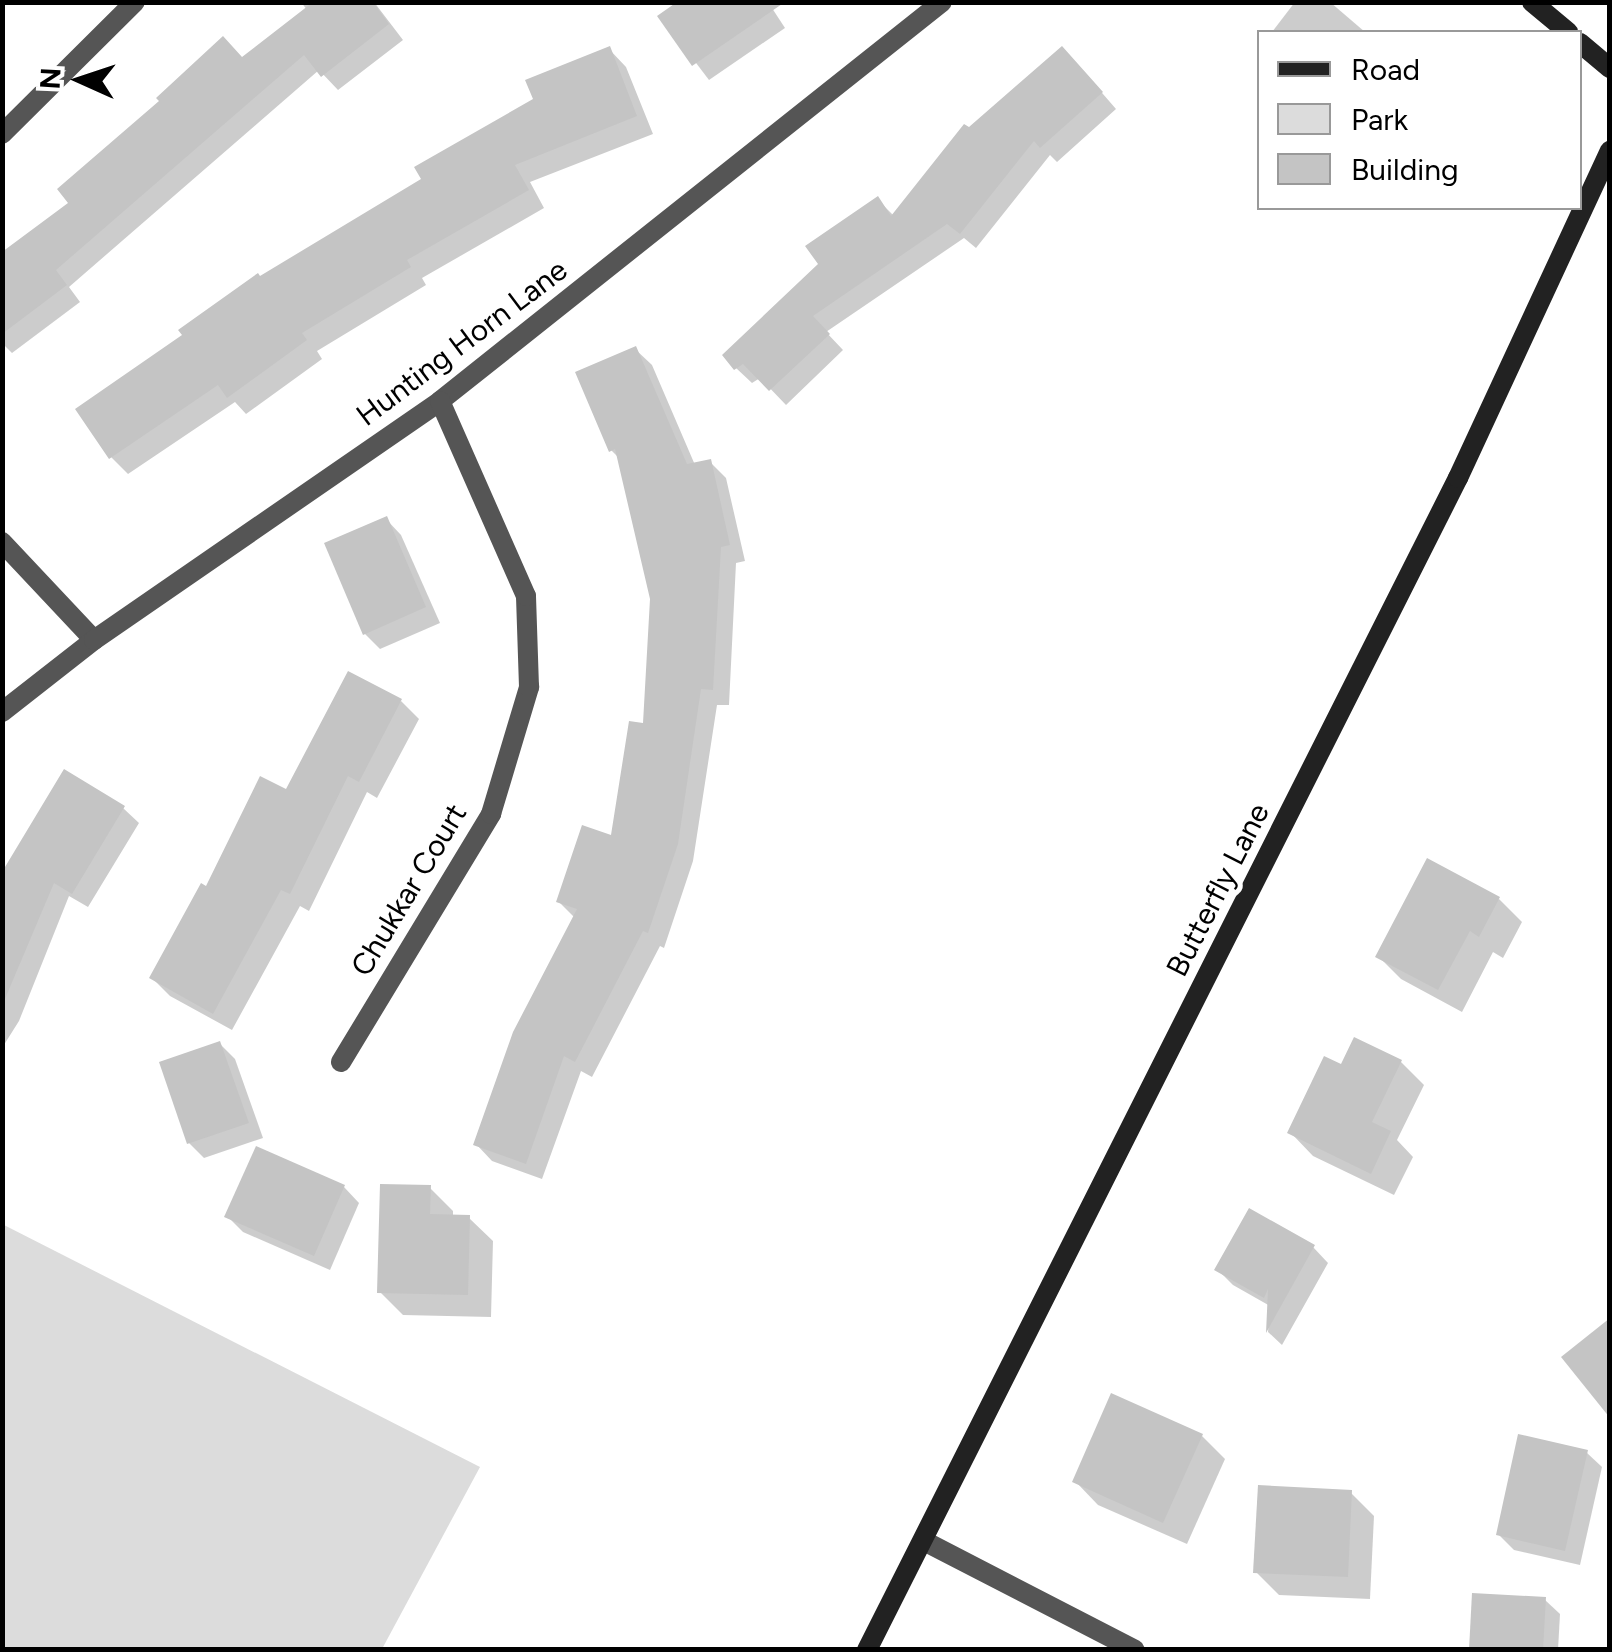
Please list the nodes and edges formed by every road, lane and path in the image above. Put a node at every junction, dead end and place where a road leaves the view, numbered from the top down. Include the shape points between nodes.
1 (135, 2) edge
2 (942, 2) edge
3 (1532, 2) edge
4 (1566, 30) edge
5 (1582, 44) edge
6 (1610, 68) edge
7 (2, 134) edge
8 (1610, 151) edge
9 (440, 401) junction
10 (2, 542) edge
11 (94, 640) junction
12 (2, 712) edge
13 (341, 1062) dead end
14 (924, 1540) junction
15 (867, 1650) edge
16 (1135, 1650) edge

1 - 7 street
2 - 9 street, Hunting Horn Lane
3 - 4 street
5 - 6 street
8 - 14 street, Butterfly Lane via 1458,478
9 - 11 street, Hunting Horn Lane
9 - 13 street, Chukkar Court via 526,596 529,687 491,814
10 - 11 street
11 - 12 street, Hunting Horn Lane
14 - 15 street, Butterfly Lane
14 - 16 street

